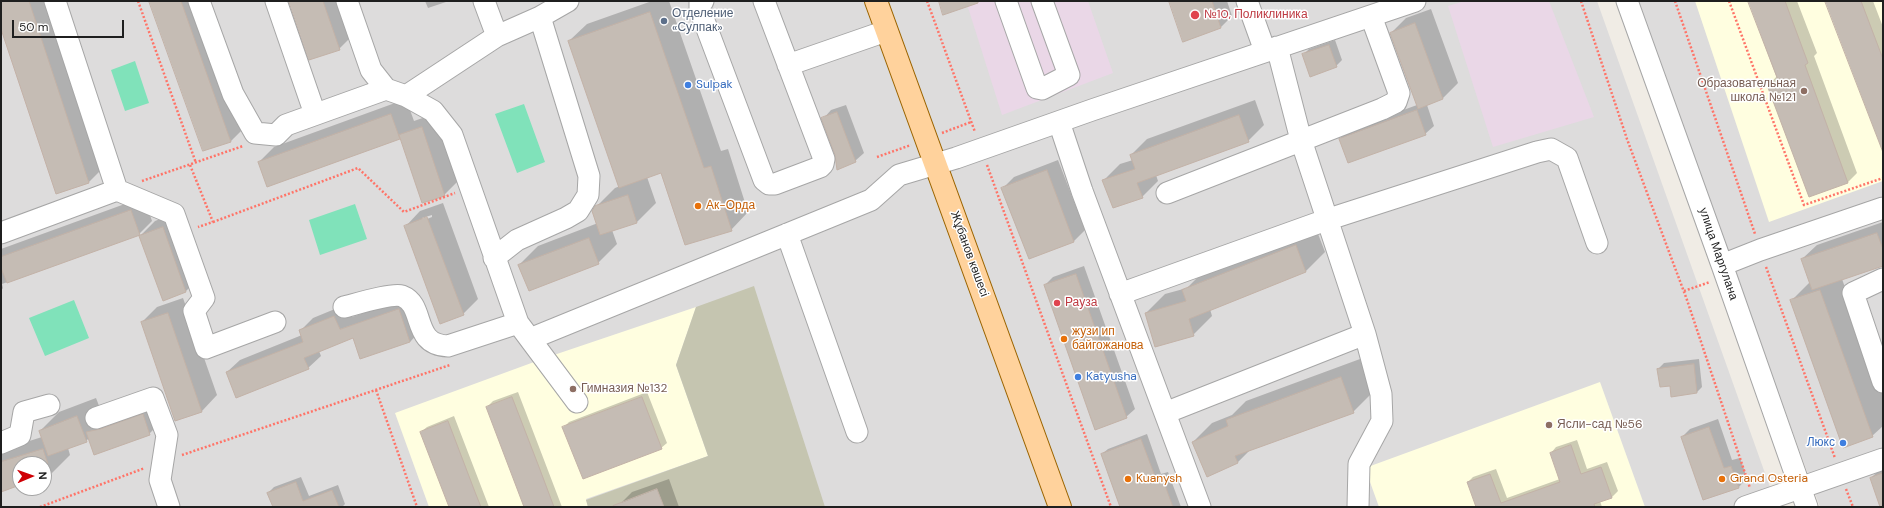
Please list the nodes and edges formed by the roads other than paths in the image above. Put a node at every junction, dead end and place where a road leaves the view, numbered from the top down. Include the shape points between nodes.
1 (55, 1) edge
2 (199, 1) edge
3 (276, 1) edge
4 (347, 1) edge
5 (484, 1) edge
6 (568, 1) edge
7 (703, 1) edge
8 (764, 1) edge
9 (876, 1) edge
10 (1006, 1) edge
11 (1042, 1) edge
12 (1247, 1) edge
13 (1415, 1) edge
14 (1627, 1) edge
15 (1371, 16) junction
16 (540, 17) junction
17 (886, 31) junction
18 (497, 36) junction
19 (1271, 49) junction
20 (788, 65) junction
21 (386, 89) junction
22 (406, 96) junction
23 (315, 114) junction
24 (1059, 122) junction
25 (1301, 140) junction
26 (936, 164) junction
27 (117, 190) junction
28 (1166, 193) dead end
29 (1881, 214) edge
30 (1326, 220) junction
31 (1, 233) edge
32 (786, 234) junction
33 (1597, 243) dead end
34 (494, 258) junction
35 (1722, 265) junction
36 (1883, 279) edge
37 (1120, 294) junction
38 (344, 307) dead end
39 (275, 322) dead end
40 (518, 323) junction
41 (1365, 334) junction
42 (530, 339) junction
43 (1882, 377) edge
44 (577, 402) dead end
45 (49, 405) dead end
46 (1165, 413) junction
47 (96, 418) dead end
48 (857, 432) dead end
49 (1, 443) edge
50 (1883, 459) edge
51 (1803, 497) edge
52 (1059, 503) edge
53 (1750, 505) edge
54 (169, 507) edge
55 (1200, 507) edge
56 (1357, 507) edge

1 - 27 street
2 - 23 street via 233,94 255,133 276,135 286,125
3 - 23 street
4 - 21 street via 371,70
5 - 18 street
6 - 16 street
7 - 20 street via 700,3 700,10 764,180 769,184 775,184 824,164
8 - 20 street
9 - 17 main road, Жұбанов көшесі
10 - 11 street via 1037,88 1042,89 1069,75
12 - 19 street
13 - 15 street
14 - 35 street, улица Маргулана
15 - 19 street
15 - 25 street via 1398,93 1396,102 1382,110
16 - 18 street
16 - 34 street via 589,176 588,195 578,211 517,240
17 - 20 street
17 - 26 main road, Жұбанов көшесі
18 - 22 street
19 - 24 street
19 - 25 street
21 - 22 street
21 - 23 street
22 - 34 street via 433,110 452,135
24 - 26 street
24 - 37 street
25 - 28 street
25 - 30 street
26 - 32 street via 899,174 871,200
26 - 52 main road, Жұбанов көшесі
27 - 31 street
27 - 39 street via 174,214 204,298 194,312 206,348
29 - 35 street via 1760,250
30 - 33 street via 1551,149 1567,158
30 - 37 street
30 - 41 street
32 - 42 street
32 - 48 street
34 - 40 street
35 - 51 street, улица Маргулана
36 - 43 street via 1853,293
37 - 46 street
38 - 40 street via 402,296 411,303 428,340 437,346 448,346
40 - 42 street
41 - 46 street
41 - 56 street via 1381,394 1382,421 1359,464
42 - 44 street
45 - 49 street via 24,412 20,435
46 - 55 street
47 - 54 street via 153,398 167,435 160,480
50 - 51 street
51 - 53 street

